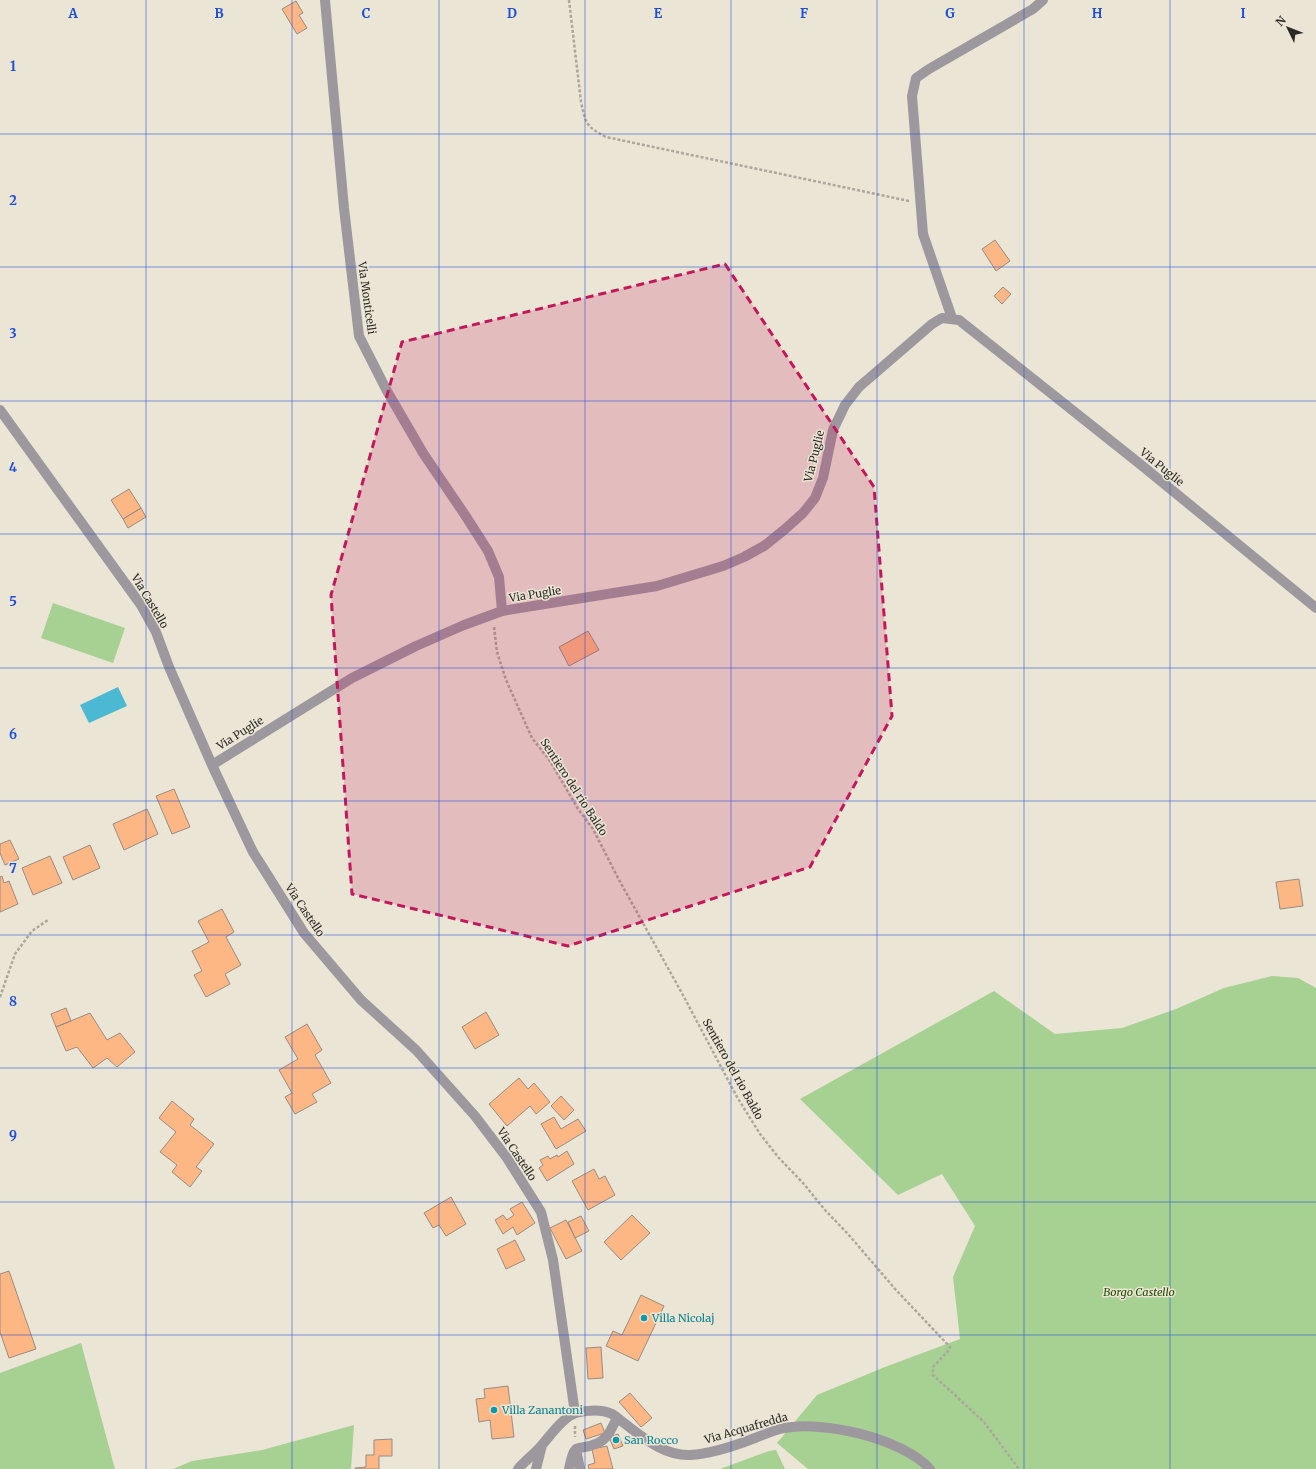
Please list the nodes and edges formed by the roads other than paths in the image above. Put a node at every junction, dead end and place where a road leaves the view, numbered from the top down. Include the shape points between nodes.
1 (325, 0) edge
2 (1043, 0) edge
3 (952, 318) junction
4 (0, 410) edge
5 (1316, 608) edge
6 (502, 611) junction
7 (212, 765) junction
8 (575, 1413) junction
9 (617, 1418) junction
10 (542, 1445) junction
11 (576, 1448) junction
12 (518, 1469) edge
13 (536, 1469) edge
14 (569, 1469) edge
15 (580, 1469) edge
16 (930, 1469) edge

1 - 6 street, Via Monticelli via 358,336 423,453 488,551 499,577
2 - 3 street via 1033,9 916,78 912,96 923,234
3 - 5 street, Via Puglie via 959,320 1010,360
3 - 6 street, Via Puglie via 942,318 932,324 859,387 845,405 833,430 823,478 815,498 803,513 764,546 723,566 657,586
4 - 7 street, Via Castello via 141,605 156,632
6 - 7 street, Via Puglie via 416,646 352,678
7 - 8 street, Via Castello via 253,852 304,933 361,1000 416,1050 475,1116 507,1158 541,1212 553,1260
8 - 9 street, Via Acquafredda via 599,1410
8 - 10 street via 553,1431
9 - 11 street via 600,1443
9 - 16 street, Via Acquafredda via 649,1441 675,1454 692,1455 738,1444 780,1429 816,1426 877,1438 911,1454
10 - 12 street
10 - 13 street
11 - 14 street via 572,1453
11 - 15 street

